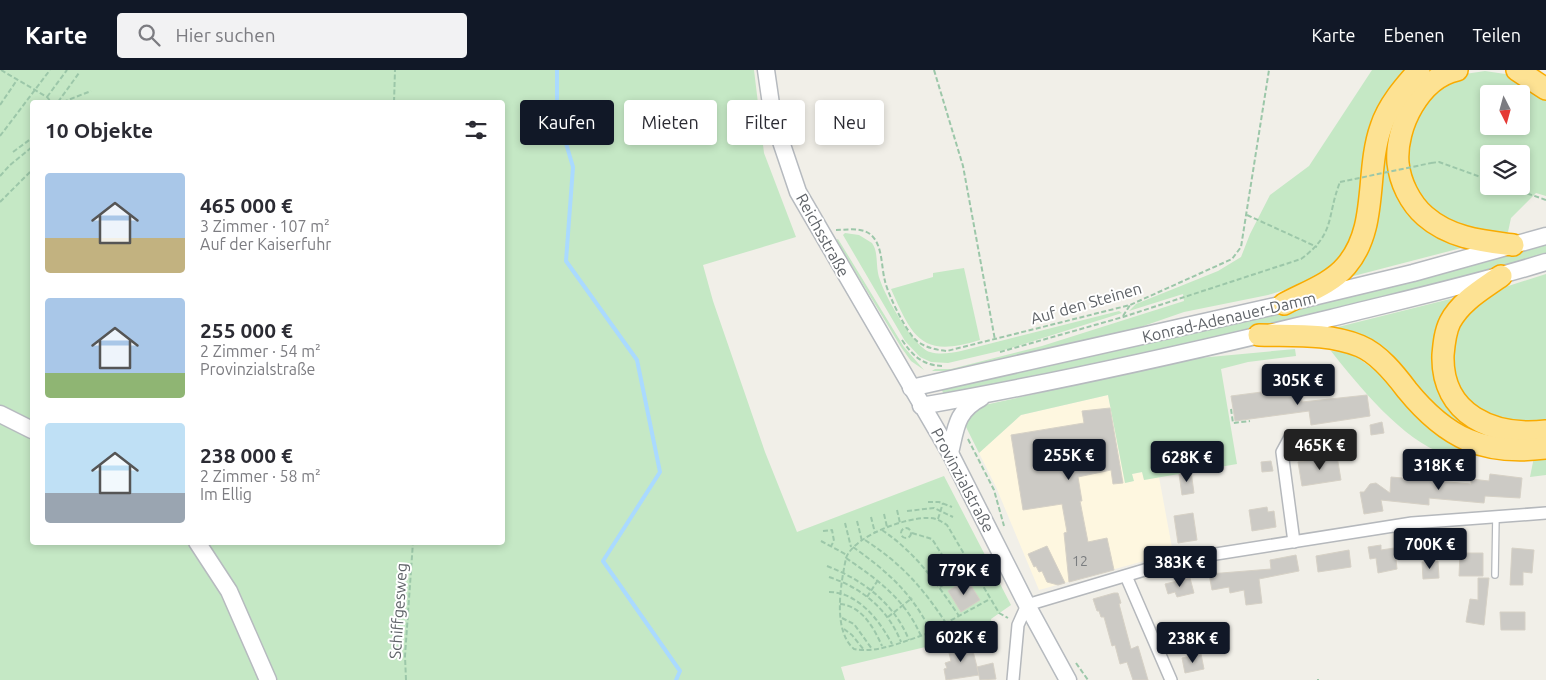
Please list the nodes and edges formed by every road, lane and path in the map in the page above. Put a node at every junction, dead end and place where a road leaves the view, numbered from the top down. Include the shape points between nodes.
1 (1, 70) edge
2 (50, 70) edge
3 (67, 70) edge
4 (395, 70) edge
5 (766, 70) edge
6 (934, 70) edge
7 (1269, 70) edge
8 (1419, 70) edge
9 (1457, 70) edge
10 (1517, 70) edge
11 (79, 73) dead end
12 (18, 80) junction
13 (1546, 89) edge
14 (35, 90) junction
15 (91, 90) dead end
16 (47, 97) junction
17 (49, 100) edge
18 (59, 100) edge
19 (68, 100) edge
20 (394, 100) edge
21 (0, 105) edge
22 (0, 136) edge
23 (30, 139) edge
24 (30, 149) edge
25 (13, 152) dead end
26 (30, 172) edge
27 (0, 176) edge
28 (1480, 177) edge
29 (1530, 194) edge
30 (1546, 200) edge
31 (0, 202) edge
32 (1247, 215) junction
33 (1546, 236) edge
34 (823, 237) junction
35 (1514, 246) junction
36 (1317, 247) junction
37 (1546, 262) edge
38 (1501, 276) junction
39 (1284, 304) junction
40 (1130, 305) junction
41 (1123, 318) junction
42 (898, 334) dead end
43 (1259, 336) junction
44 (995, 340) junction
45 (992, 354) dead end
46 (947, 366) dead end
47 (911, 388) junction
48 (988, 395) junction
49 (921, 406) junction
50 (1231, 410) dead end
51 (0, 414) edge
52 (958, 420) junction
53 (1250, 421) dead end
54 (30, 429) edge
55 (1546, 431) edge
56 (1289, 439) dead end
57 (1546, 448) edge
58 (950, 453) junction
59 (928, 502) dead end
60 (943, 503) junction
61 (952, 506) dead end
62 (897, 510) dead end
63 (941, 510) junction
64 (907, 511) dead end
65 (1546, 513) edge
66 (884, 514) dead end
67 (1496, 515) junction
68 (871, 517) dead end
69 (954, 517) dead end
70 (938, 519) junction
71 (857, 521) dead end
72 (904, 522) junction
73 (845, 523) dead end
74 (900, 523) junction
75 (887, 527) junction
76 (905, 528) junction
77 (882, 530) junction
78 (823, 531) dead end
79 (1006, 531) dead end
80 (875, 533) junction
81 (912, 533) junction
82 (864, 540) junction
83 (821, 541) dead end
84 (1294, 542) junction
85 (199, 545) edge
86 (413, 545) edge
87 (831, 546) junction
88 (852, 547) junction
89 (847, 556) junction
90 (826, 566) dead end
91 (844, 573) junction
92 (1495, 575) dead end
93 (1126, 576) junction
94 (829, 577) dead end
95 (956, 577) junction
96 (878, 580) junction
97 (842, 582) junction
98 (960, 583) dead end
99 (940, 587) junction
100 (872, 591) junction
101 (829, 592) dead end
102 (841, 593) junction
103 (867, 597) junction
104 (912, 598) junction
105 (990, 599) junction
106 (840, 604) junction
107 (903, 604) junction
108 (1027, 605) junction
109 (894, 612) junction
110 (999, 613) dead end
111 (959, 616) junction
112 (888, 617) junction
113 (842, 618) junction
114 (946, 624) junction
115 (844, 629) junction
116 (931, 632) junction
117 (921, 636) junction
118 (909, 640) junction
119 (901, 642) junction
120 (892, 644) junction
121 (882, 647) junction
122 (872, 649) junction
123 (864, 650) junction
124 (268, 680) edge
125 (406, 680) edge
126 (1013, 680) edge
127 (1068, 680) edge
128 (1171, 680) edge

1 - 12 path
2 - 14 path
3 - 16 path
4 - 20 path
5 - 34 main road, Reichsstraße via 776,127 798,192
6 - 44 path via 962,166
7 - 32 path, Auf den Steinen
8 - 39 highway via 1396,97 1381,126 1360,246 1346,267 1330,280
9 - 35 highway via 1427,86 1410,110 1399,141 1398,162 1403,185 1423,215 1438,226 1478,241
10 - 13 highway
11 - 18 path
12 - 14 path
12 - 21 path
14 - 16 path
14 - 22 path
15 - 19 path
16 - 17 path
23 - 25 path
24 - 27 path
26 - 31 path
28 - 36 path, bridge via 1439,162 1340,182 1326,235
29 - 30 path
32 - 36 path
32 - 40 path, Auf den Steinen via 1242,247 1232,259
33 - 35 main road, Konrad-Adenauer-Damm
34 - 44 path, Auf den Steinen via 835,230 856,229 870,234 878,246 885,283 917,341 931,349 947,351
34 - 47 main road, Reichsstraße
35 - 39 main road, Konrad-Adenauer-Damm
36 - 41 path via 1301,259
37 - 38 main road, Konrad-Adenauer-Damm
38 - 43 main road, Konrad-Adenauer-Damm
38 - 55 highway via 1467,300 1450,322 1444,341 1446,380 1464,411 1479,421 1502,430
39 - 47 main road, Konrad-Adenauer-Damm
40 - 41 path
40 - 44 path, Auf den Steinen
41 - 45 path
42 - 46 path via 915,357 929,365
43 - 48 main road, Konrad-Adenauer-Damm
43 - 57 highway via 1327,337 1362,346 1390,368 1422,409 1454,435 1493,449
47 - 49 main road, Provinzialstraße
48 - 49 main road, Konrad-Adenauer-Damm
48 - 52 main road via 970,404
49 - 58 main road, Provinzialstraße
50 - 53 path via 1233,423
51 - 54 main road
52 - 58 main road
52 - 79 path via 994,490
56 - 84 street via 1282,452
58 - 108 main road, Provinzialstraße
59 - 60 path
60 - 61 path
60 - 63 path
62 - 74 path
63 - 64 path
63 - 69 path
63 - 70 path
65 - 67 street
66 - 75 path
67 - 84 street via 1412,523
67 - 92 lane
68 - 80 path
70 - 72 path
70 - 105 path via 947,525
71 - 82 path
72 - 74 path
72 - 76 path
73 - 88 path
74 - 75 path
75 - 77 path
76 - 81 path
76 - 81 path via 902,531 904,537
77 - 80 path
77 - 99 path via 916,556
78 - 87 path via 832,530 834,541
80 - 82 path
81 - 95 path via 932,540
82 - 88 path
82 - 114 path via 907,571 930,598
83 - 87 path
84 - 93 street via 1178,560
85 - 124 main road via 229,591
86 - 125 path, Schiffgesweg
87 - 89 path
88 - 89 path
88 - 104 path via 884,568
89 - 91 path
89 - 96 path
90 - 91 path
91 - 97 path
91 - 100 path
93 - 108 street
93 - 128 street
94 - 97 path
95 - 98 path
95 - 99 path
96 - 100 path
96 - 107 path
97 - 102 path
97 - 103 path
99 - 111 path
100 - 103 path
100 - 109 path
101 - 102 path
102 - 106 path
102 - 120 path via 871,614
103 - 112 path
104 - 107 path
104 - 116 path
105 - 110 path
105 - 111 path
106 - 113 path
106 - 121 path via 847,604 869,622
107 - 109 path
107 - 117 path
108 - 126 street via 1018,625
108 - 127 main road, Provinzialstraße
109 - 112 path
109 - 118 path
111 - 114 path
112 - 119 path
113 - 115 path
113 - 122 path via 854,624
114 - 116 path
115 - 123 path
115 - 123 path via 849,644 854,649
116 - 117 path
117 - 118 path
118 - 119 path
119 - 120 path
120 - 121 path
121 - 122 path
122 - 123 path

